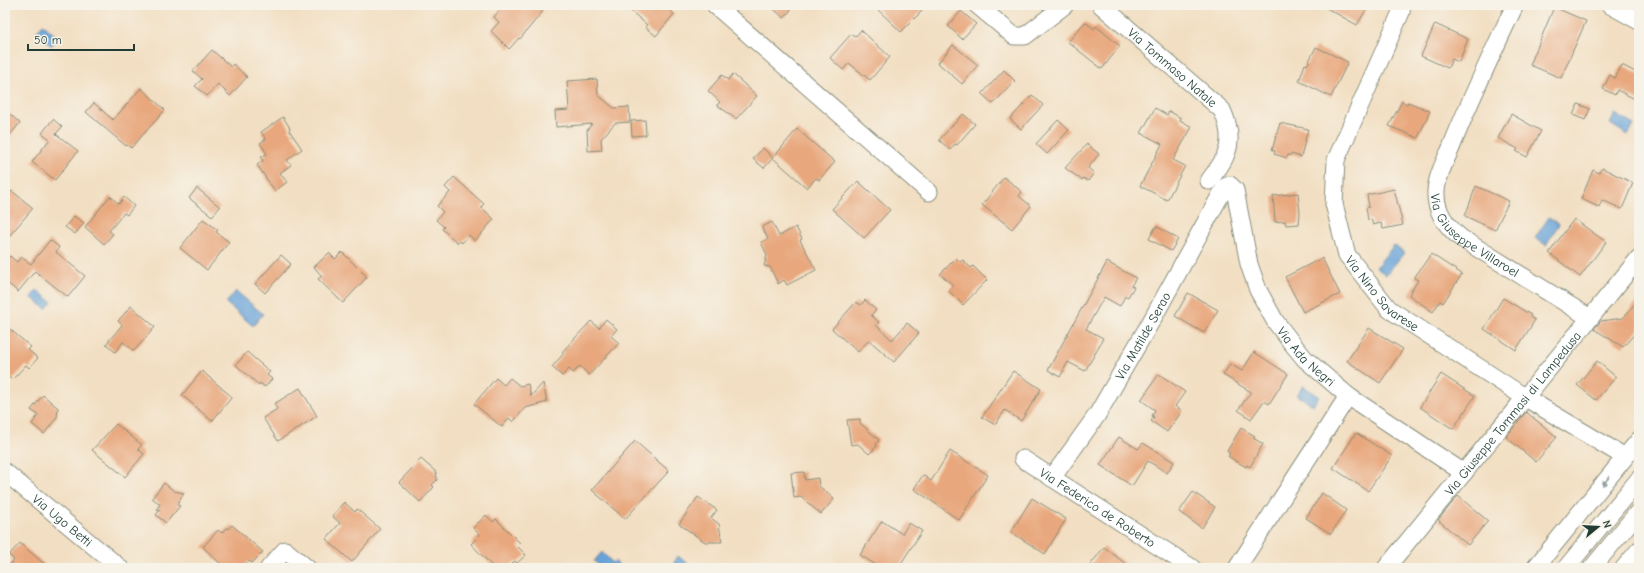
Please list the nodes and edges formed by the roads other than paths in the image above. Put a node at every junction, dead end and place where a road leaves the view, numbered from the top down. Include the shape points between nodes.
1 (715, 5) edge
2 (977, 5) edge
3 (1065, 5) edge
4 (1101, 5) edge
5 (1402, 5) edge
6 (1515, 5) edge
7 (1610, 5) edge
8 (1639, 21) edge
9 (1209, 181) dead end
10 (1225, 187) joint
11 (929, 192) dead end
12 (1639, 258) edge
13 (1590, 318) junction
14 (1348, 396) junction
15 (1526, 398) junction
16 (1639, 440) edge
17 (1625, 457) junction
18 (1023, 459) dead end
19 (5, 472) edge
20 (1464, 473) junction
21 (1052, 478) junction
22 (1639, 479) edge
23 (1639, 511) edge
24 (1639, 550) edge
25 (120, 568) edge
26 (269, 568) edge
27 (307, 568) edge
28 (1192, 568) edge
29 (1237, 568) edge
30 (1386, 568) edge
31 (1535, 568) edge
32 (1566, 568) edge
33 (1592, 568) edge
34 (1624, 568) edge

1 - 11 street
2 - 3 street via 1014,36 1026,36
4 - 9 street, Via Tommaso Natale via 1222,110 1227,122 1229,139 1226,154
5 - 15 street, Via Nino Savarese via 1383,56 1336,160 1334,204 1347,255 1389,309
6 - 13 street, Via Giuseppe Villaroel via 1457,131 1439,177 1437,205 1442,218 1461,238
7 - 8 street
10 - 14 street, Via Ada Negri via 1230,185 1234,188 1249,264 1258,290 1275,321 1305,359
10 - 21 street, Via Matilde Serao via 1097,415
12 - 13 street, Via Giuseppe Tommasi di Lampedusa
13 - 15 street, Via Giuseppe Tommasi di Lampedusa
14 - 20 street, Via Ada Negri
14 - 29 street
15 - 17 street, Via Nino Savarese
15 - 20 street, Via Giuseppe Tommasi di Lampedusa
16 - 17 street
17 -> 31 street
18 - 21 street, Via Federico de Roberto
19 - 25 street, Via Ugo Betti
20 - 30 street, Via Giuseppe Tommasi di Lampedusa
21 - 28 street, Via Federico de Roberto
22 - 32 street
23 - 33 street
24 - 34 street
26 - 27 street via 285,550

